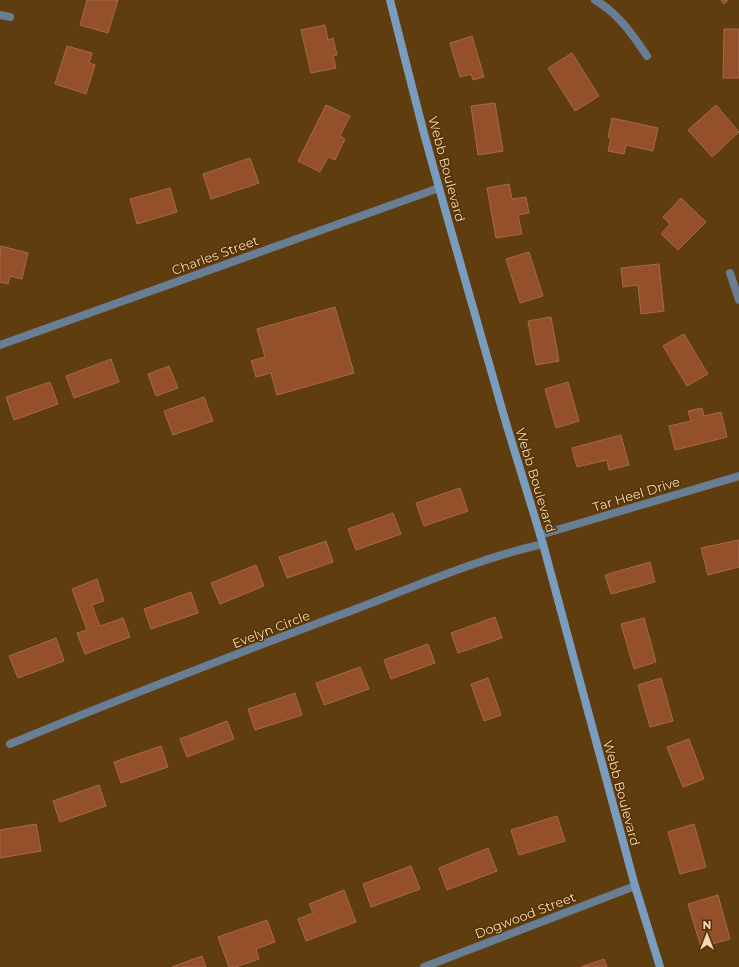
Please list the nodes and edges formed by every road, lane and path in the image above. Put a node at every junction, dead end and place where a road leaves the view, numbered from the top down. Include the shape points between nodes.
1 (390, 0) edge
2 (595, 0) edge
3 (0, 15) edge
4 (10, 17) dead end
5 (647, 56) dead end
6 (439, 188) junction
7 (730, 273) dead end
8 (739, 300) edge
9 (0, 345) edge
10 (739, 476) edge
11 (540, 535) junction
12 (542, 544) junction
13 (10, 744) dead end
14 (634, 886) junction
15 (424, 967) edge
16 (660, 967) edge

1 - 6 street, Webb Boulevard
2 - 5 street via 614,13
3 - 4 street
6 - 9 street, Charles Street
6 - 11 street, Webb Boulevard
7 - 8 street
10 - 11 street, Tar Heel Drive
11 - 12 street, Webb Boulevard
12 - 13 street, Evelyn Circle via 474,564
12 - 14 street, Webb Boulevard
14 - 15 street, Dogwood Street
14 - 16 street, Webb Boulevard

